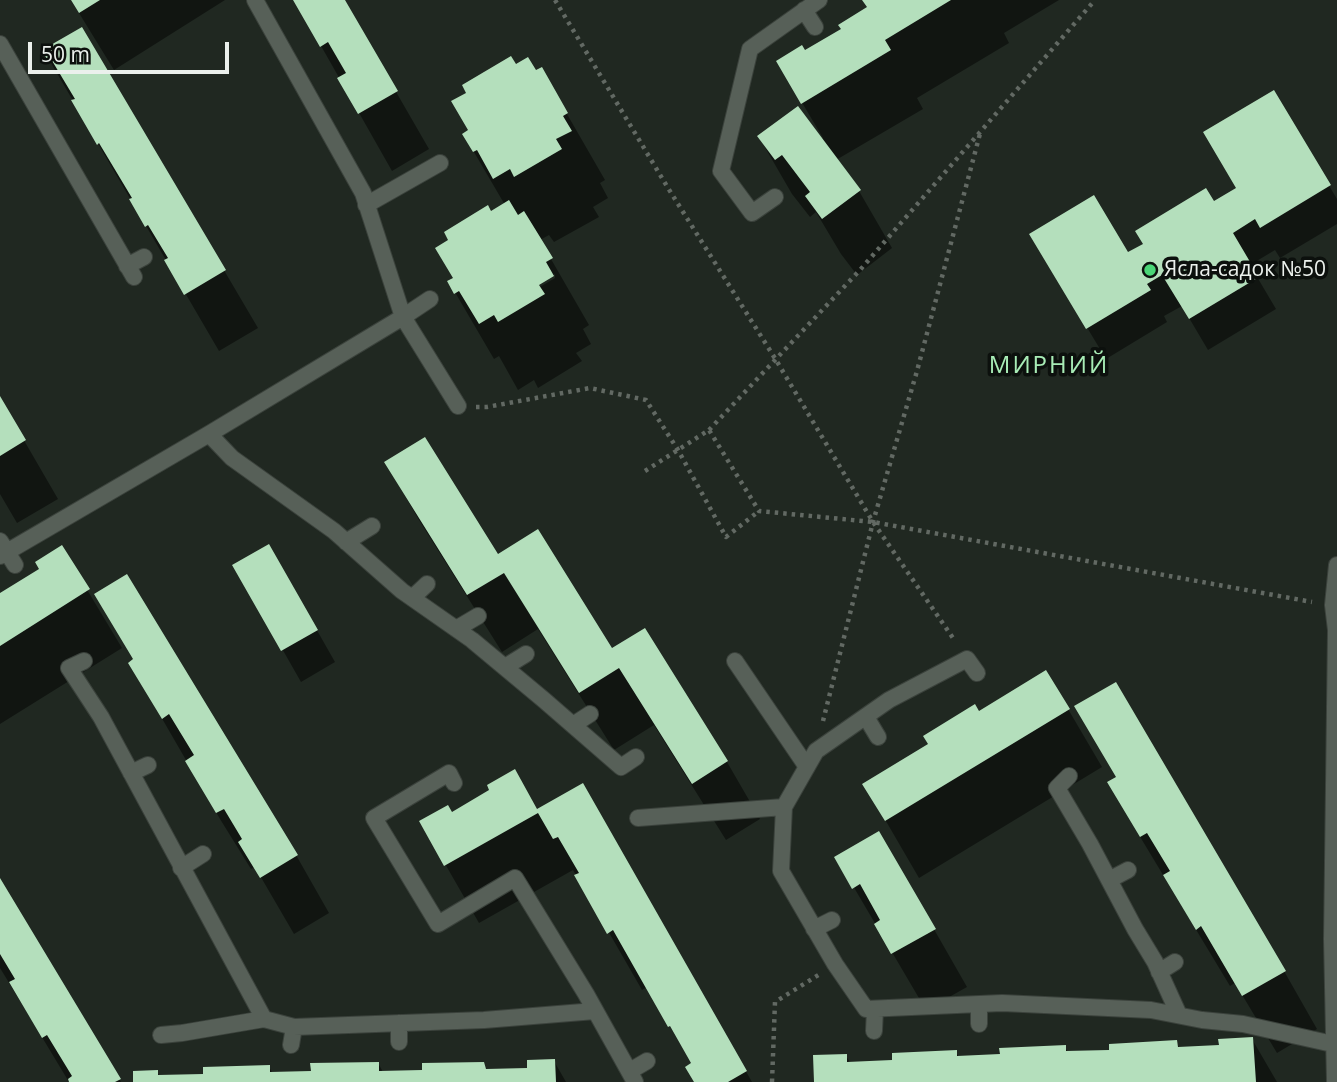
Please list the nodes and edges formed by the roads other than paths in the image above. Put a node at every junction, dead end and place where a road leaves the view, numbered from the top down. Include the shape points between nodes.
1 (255, 0) edge
2 (819, 0) edge
3 (804, 10) junction
4 (815, 27) dead end
5 (0, 44) edge
6 (440, 163) dead end
7 (775, 197) dead end
8 (366, 205) junction
9 (144, 257) dead end
10 (430, 299) dead end
11 (403, 317) junction
12 (458, 406) road end
13 (209, 434) junction
14 (372, 526) dead end
15 (346, 542) junction
16 (5, 554) edge
17 (1337, 565) edge
18 (427, 584) dead end
19 (412, 598) junction
20 (478, 616) dead end
21 (456, 629) junction
22 (526, 654) dead end
23 (84, 660) dead end
24 (735, 661) dead end
25 (972, 666) road end
26 (505, 667) junction
27 (590, 714) dead end
28 (1336, 714) edge
29 (866, 717) junction
30 (573, 725) junction
31 (878, 737) dead end
32 (636, 757) dead end
33 (148, 765) dead end
34 (807, 767) junction
35 (131, 773) junction
36 (1069, 776) dead end
37 (454, 783) dead end
38 (784, 807) junction
39 (638, 818) dead end
40 (203, 854) dead end
41 (181, 868) junction
42 (1128, 870) dead end
43 (1109, 880) junction
44 (832, 920) dead end
45 (814, 929) junction
46 (1175, 962) dead end
47 (590, 969) dead end
48 (1159, 972) junction
49 (1335, 975) edge
50 (575, 978) junction
51 (979, 1005) junction
52 (875, 1009) junction
53 (595, 1011) junction
54 (1179, 1015) junction
55 (264, 1019) junction
56 (400, 1023) junction
57 (979, 1024) dead end
58 (293, 1027) junction
59 (874, 1031) dead end
60 (161, 1035) dead end
61 (399, 1042) dead end
62 (291, 1045) dead end
63 (1335, 1045) edge
64 (647, 1061) dead end
65 (633, 1077) edge
66 (1335, 1082) edge

1 - 8 lane via 305,75
2 - 3 lane
3 - 4 lane
3 - 7 lane via 750,48 721,171 752,213
5 - 9 lane via 38,94 89,183 130,271
6 - 8 lane
8 - 11 lane
10 - 11 lane
11 - 12 lane
11 - 13 lane
13 - 15 lane via 232,458
13 - 16 lane
14 - 15 lane
15 - 19 lane
17 - 28 lane via 1333,605
18 - 19 lane
19 - 21 lane
20 - 21 lane
21 - 26 lane
22 - 26 lane
23 - 35 lane via 69,667
24 - 34 lane
25 - 29 lane via 889,700
26 - 30 lane
27 - 30 lane
28 - 49 lane
29 - 31 lane
29 - 34 lane via 816,751
30 - 32 lane via 621,767
33 - 35 lane
34 - 38 lane
35 - 41 lane
36 - 43 lane via 1057,788
37 - 50 lane via 449,773 374,818 438,923 522,874
38 - 39 lane
38 - 45 lane via 781,871
40 - 41 lane
41 - 55 lane
42 - 43 lane
43 - 48 lane
44 - 45 lane
45 - 52 lane via 866,1009
46 - 48 lane
47 - 50 lane
48 - 54 lane
49 - 63 lane
50 - 53 lane
51 - 52 lane
51 - 54 lane via 1002,1003 1088,1016 1151,1010
51 - 57 lane
52 - 59 lane
53 - 56 lane via 503,1026
53 - 65 lane
54 - 63 lane via 1202,1025 1243,1024
55 - 58 lane
55 - 60 lane via 181,1041
56 - 58 lane
56 - 61 lane
58 - 62 lane
63 - 66 lane
64 - 65 lane

